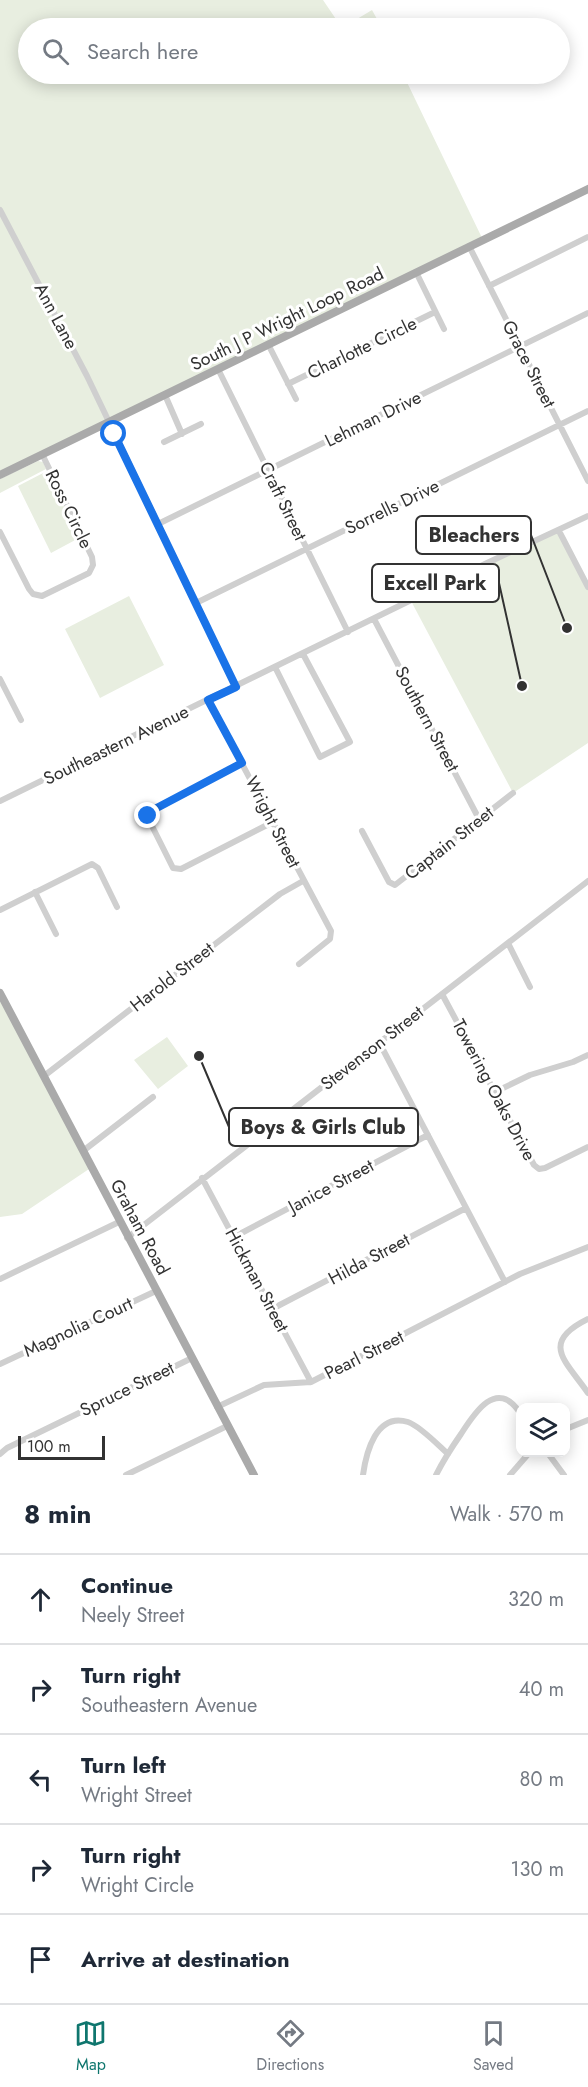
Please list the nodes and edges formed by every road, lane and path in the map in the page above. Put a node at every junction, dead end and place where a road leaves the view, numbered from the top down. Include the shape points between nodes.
1 (588, 189) edge
2 (0, 210) edge
3 (588, 237) edge
4 (469, 246) junction
5 (416, 273) junction
6 (489, 286) junction
7 (435, 312) junction
8 (588, 313) edge
9 (444, 329) dead end
10 (268, 344) junction
11 (520, 346) junction
12 (218, 369) junction
13 (288, 384) junction
14 (165, 395) junction
15 (296, 399) dead end
16 (588, 411) edge
17 (110, 423) junction
18 (201, 424) dead end
19 (560, 425) junction
20 (182, 434) junction
21 (164, 442) dead end
22 (43, 456) junction
23 (268, 470) junction
24 (0, 476) edge
25 (588, 481) edge
26 (588, 516) edge
27 (158, 524) junction
28 (559, 531) junction
29 (0, 532) edge
30 (306, 549) junction
31 (588, 587) edge
32 (196, 603) junction
33 (374, 619) junction
34 (348, 632) junction
35 (303, 654) junction
36 (275, 668) junction
37 (0, 678) edge
38 (236, 687) junction
39 (208, 700) junction
40 (21, 720) dead end
41 (242, 763) junction
42 (513, 794) dead end
43 (0, 801) edge
44 (479, 819) junction
45 (273, 822) junction
46 (362, 831) dead end
47 (303, 881) junction
48 (588, 881) edge
49 (35, 892) junction
50 (117, 907) dead end
51 (0, 910) edge
52 (56, 934) dead end
53 (508, 943) junction
54 (299, 964) dead end
55 (530, 987) dead end
56 (0, 993) edge
57 (442, 994) junction
58 (379, 1042) junction
59 (588, 1055) edge
60 (44, 1076) junction
61 (495, 1092) junction
62 (153, 1098) dead end
63 (428, 1134) junction
64 (588, 1147) edge
65 (83, 1151) junction
66 (202, 1178) junction
67 (466, 1208) junction
68 (119, 1222) junction
69 (234, 1237) junction
70 (127, 1238) junction
71 (588, 1247) edge
72 (0, 1279) edge
73 (505, 1282) junction
74 (156, 1291) junction
75 (272, 1309) junction
76 (588, 1318) edge
77 (192, 1358) junction
78 (0, 1364) edge
79 (311, 1382) junction
80 (588, 1393) edge
81 (218, 1407) junction
82 (516, 1407) edge
83 (588, 1420) edge
84 (227, 1426) junction
85 (570, 1427) edge
86 (0, 1454) edge
87 (448, 1454) junction
88 (526, 1457) edge
89 (551, 1457) edge
90 (126, 1475) edge
91 (254, 1475) edge
92 (363, 1475) edge
93 (436, 1475) edge
94 (510, 1475) edge
95 (564, 1475) edge

1 - 4 main road, South J P Wright Loop Road
2 - 17 street, Ann Lane
3 - 6 street
4 - 5 main road, South J P Wright Loop Road
4 - 6 street, Grace Street
5 - 7 street, Charlotte Circle
5 - 10 main road, South J P Wright Loop Road
6 - 11 street, Grace Street
7 - 9 street, Charlotte Circle
7 - 13 street, Charlotte Circle
8 - 11 street, Lehman Drive
10 - 12 main road, South J P Wright Loop Road
10 - 13 street, Charlotte Circle
11 - 19 street, Grace Street
11 - 23 street, Lehman Drive
12 - 14 main road, South J P Wright Loop Road
12 - 23 street, Craft Street
13 - 15 street, Charlotte Circle
14 - 17 main road, South J P Wright Loop Road
14 - 20 street
16 - 19 street, Sorrells Drive
17 - 22 main road, South J P Wright Loop Road
17 - 27 street, Ann Lane
18 - 20 street
19 - 25 street, Grace Street
19 - 30 street, Sorrells Drive
20 - 21 street
22 - 24 main road, South J P Wright Loop Road
22 - 29 street, Ross Circle via 92,557 93,567 89,573 37,596 29,589
23 - 27 street, Lehman Drive
23 - 30 street, Craft Street
26 - 28 street, Southeastern Avenue
27 - 32 street, Ann Lane
28 - 31 street
28 - 33 street, Southeastern Avenue
30 - 32 street, Sorrells Drive
30 - 34 street, Craft Street
32 - 38 street, Ann Lane
33 - 34 street, Southeastern Avenue
33 - 44 street, Southern Street
34 - 35 street, Southeastern Avenue
35 - 36 street, Southeastern Avenue
35 - 36 street via 350,742 320,757
36 - 38 street, Southeastern Avenue
37 - 40 street
38 - 39 street, Southeastern Avenue
39 - 41 street, Wright Street
39 - 43 street, Southeastern Avenue
41 - 45 street, Wright Street
41 - 45 street via 151,811 148,818 173,868 181,869
42 - 44 street, Captain Street
44 - 46 street, Captain Street via 394,885
45 - 47 street, Wright Street
47 - 54 street, Wright Street via 332,936
47 - 60 street, Harold Street via 280,894
48 - 53 street, Stevenson Street
49 - 50 street via 92,864 98,868
49 - 51 street
49 - 52 street
53 - 55 street
53 - 57 street, Stevenson Street
56 - 60 main road, Graham Road
57 - 58 street, Stevenson Street
57 - 61 street, Towering Oaks Drive
58 - 63 street
58 - 66 street, Stevenson Street
59 - 61 street
60 - 65 main road, Graham Road
61 - 64 street, Towering Oaks Drive via 537,1168 545,1168
62 - 65 street
63 - 67 street
63 - 69 street, Janice Street
65 - 68 main road, Graham Road
66 - 69 street, Hickman Street
66 - 70 street, Stevenson Street
67 - 73 street
67 - 75 street, Hilda Street
68 - 70 main road, Graham Road
68 - 72 street
69 - 75 street, Hickman Street
70 - 74 main road, Graham Road
71 - 73 street, Pearl Street
73 - 79 street, Pearl Street
74 - 77 main road, Graham Road
74 - 78 street, Magnolia Court
75 - 79 street, Hickman Street
76 - 80 street via 567,1331 560,1346 563,1359
77 - 81 main road, Graham Road
77 - 86 street, Spruce Street
79 - 81 street, Pearl Street via 264,1385
81 - 84 main road, Graham Road
82 - 87 street via 498,1398 486,1402
83 - 85 street
84 - 90 street
84 - 91 main road, Graham Road
87 - 92 street via 410,1423 393,1421 382,1426 373,1439
87 - 93 street
88 - 94 street
89 - 95 street

